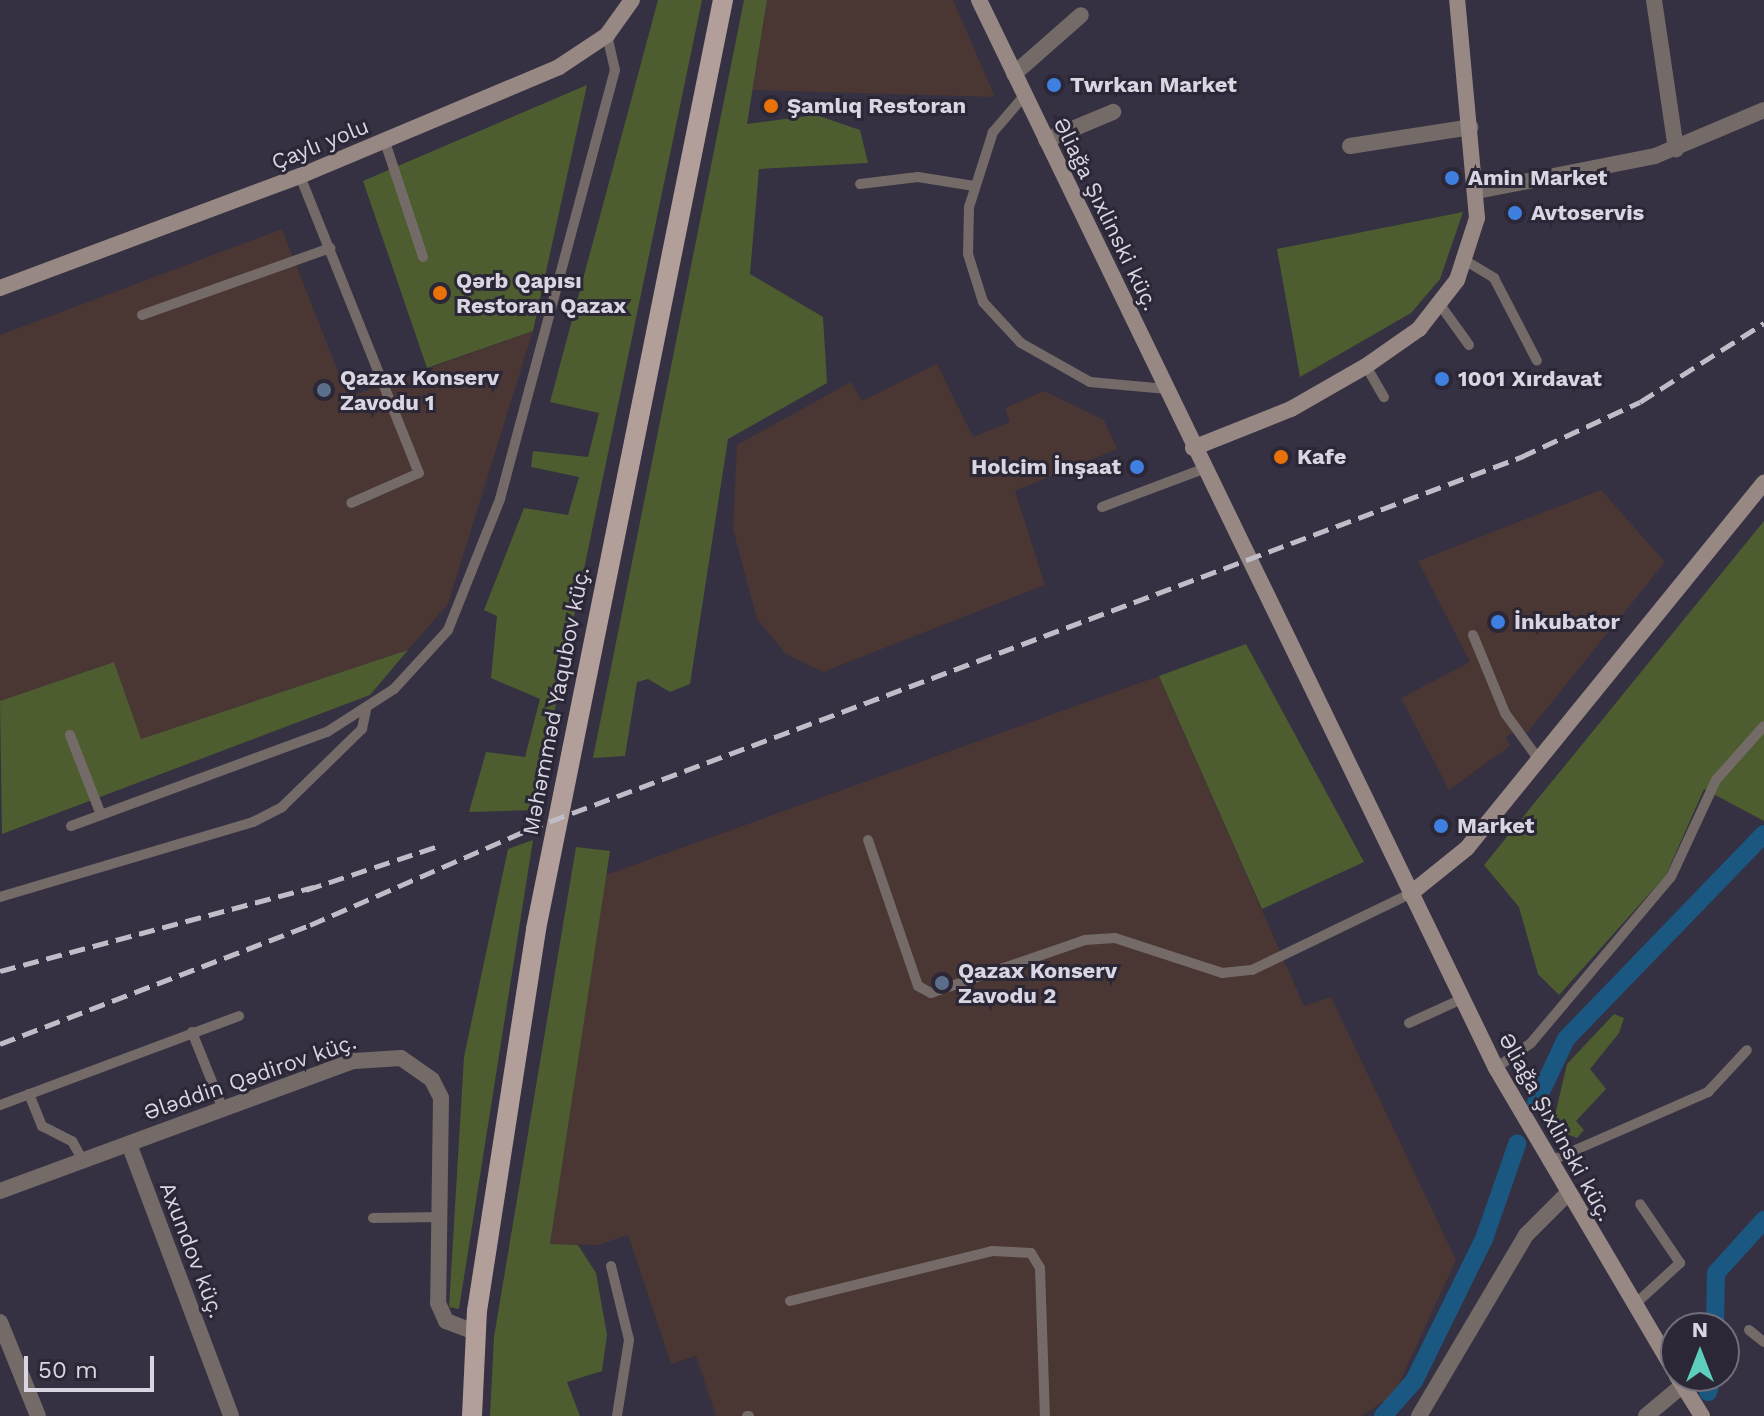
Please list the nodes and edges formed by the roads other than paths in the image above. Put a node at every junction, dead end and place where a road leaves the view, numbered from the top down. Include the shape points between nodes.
1 (632, 0) edge
2 (723, 0) edge
3 (979, 0) edge
4 (1457, 0) edge
5 (1654, 0) edge
6 (1081, 15) dead end
7 (607, 35) junction
8 (1014, 74) junction
9 (1024, 96) junction
10 (1764, 110) edge
11 (1113, 112) dead end
12 (1471, 127) junction
13 (1046, 140) junction
14 (385, 142) junction
15 (1350, 146) dead end
16 (1676, 149) junction
17 (300, 176) junction
18 (860, 184) dead end
19 (974, 186) junction
20 (1477, 191) junction
21 (330, 248) junction
22 (423, 257) dead end
23 (1466, 261) junction
24 (0, 288) edge
25 (1441, 306) junction
26 (142, 315) dead end
27 (1469, 345) dead end
28 (1537, 361) dead end
29 (1366, 366) junction
30 (1167, 389) junction
31 (1384, 397) dead end
32 (1193, 448) junction
33 (1203, 469) junction
34 (1764, 483) edge
35 (351, 503) dead end
36 (1102, 507) dead end
37 (1473, 635) dead end
38 (366, 710) junction
39 (1764, 726) edge
40 (70, 735) dead end
41 (1539, 760) junction
42 (101, 815) junction
43 (71, 826) dead end
44 (868, 840) dead end
45 (1410, 894) junction
46 (0, 897) edge
47 (1462, 999) junction
48 (239, 1016) dead end
49 (1409, 1023) dead end
50 (192, 1032) junction
51 (1747, 1050) dead end
52 (1496, 1068) junction
53 (29, 1094) junction
54 (0, 1105) edge
55 (223, 1109) junction
56 (129, 1144) junction
57 (83, 1161) junction
58 (1548, 1162) junction
59 (0, 1191) edge
60 (1567, 1194) junction
61 (1640, 1204) dead end
62 (441, 1217) junction
63 (373, 1218) dead end
64 (611, 1266) dead end
65 (790, 1301) dead end
66 (1633, 1306) junction
67 (0, 1322) edge
68 (1749, 1330) dead end
69 (475, 1332) junction
70 (1764, 1342) edge
71 (1660, 1348) edge
72 (1667, 1392) edge
73 (1687, 1392) edge
74 (38, 1416) edge
75 (231, 1416) edge
76 (472, 1416) edge
77 (617, 1416) edge
78 (1045, 1416) edge
79 (1419, 1416) edge
80 (1646, 1416) edge
81 (1702, 1416) edge

1 - 7 street, Çaylı yolu
2 - 69 main road, Məhəmməd Yaqubov küç. via 554,830
3 - 8 street, Əliağa Şıxlinski küç.
4 - 12 street
5 - 16 street
6 - 8 street
7 - 14 street, Çaylı yolu via 559,67
7 - 38 lane via 615,70 500,499 448,630
8 - 9 street, Əliağa Şıxlinski küç.
9 - 13 street, Əliağa Şıxlinski küç.
9 - 19 lane via 993,132
10 - 16 street
11 - 13 street
12 - 15 street
12 - 20 street
13 - 30 street, Əliağa Şıxlinski küç.
14 - 17 street, Çaylı yolu
14 - 22 lane
16 - 20 street
17 - 21 lane
17 - 24 street, Çaylı yolu
18 - 19 lane via 918,177
19 - 30 lane via 968,254 997,323 1090,382
20 - 23 street
21 - 26 lane
21 - 35 lane via 419,473
23 - 25 street
23 - 28 lane via 1494,278
25 - 27 lane
25 - 29 street
29 - 31 lane
29 - 32 street via 1291,409
30 - 32 street, Əliağa Şıxlinski küç.
32 - 33 street, Əliağa Şıxlinski küç.
33 - 36 lane
33 - 45 street, Əliağa Şıxlinski küç.
34 - 41 street
37 - 41 lane via 1505,713
38 - 42 lane via 327,732
38 - 46 lane via 362,729 282,807 253,822
39 - 52 lane via 1716,780 1671,877 1531,1043
40 - 42 lane
41 - 45 street via 1467,848
42 - 43 lane
44 - 45 lane via 918,986 931,993 1085,940 1115,938 1222,973 1252,970
45 - 47 street, Əliağa Şıxlinski küç.
47 - 49 lane
47 - 52 street, Əliağa Şıxlinski küç.
48 - 50 lane
50 - 53 lane
50 - 55 lane
51 - 58 lane via 1708,1092
52 - 58 street, Əliağa Şıxlinski küç.
53 - 54 lane
53 - 57 lane via 42,1126 72,1141
55 - 56 street, Ələddin Qədirov küç.
55 - 62 street, Ələddin Qədirov küç. via 354,1061 401,1058 432,1080 441,1098
56 - 57 street, Ələddin Qədirov küç.
56 - 75 street, Axundov küç.
57 - 59 street, Ələddin Qədirov küç.
58 - 60 street, Əliağa Şıxlinski küç.
60 - 66 street, Əliağa Şıxlinski küç.
60 - 79 street via 1526,1235
61 - 66 lane via 1680,1263
62 - 63 lane
62 - 69 street, Ələddin Qədirov küç. via 441,1313
64 - 77 lane via 629,1340
65 - 78 lane via 992,1251 1031,1253 1040,1268
66 - 71 street, Əliağa Şıxlinski küç.
67 - 74 street
68 - 70 lane
69 - 76 main road, Məhəmməd Yaqubov küç.
72 - 80 street
73 - 81 street, Əliağa Şıxlinski küç.

